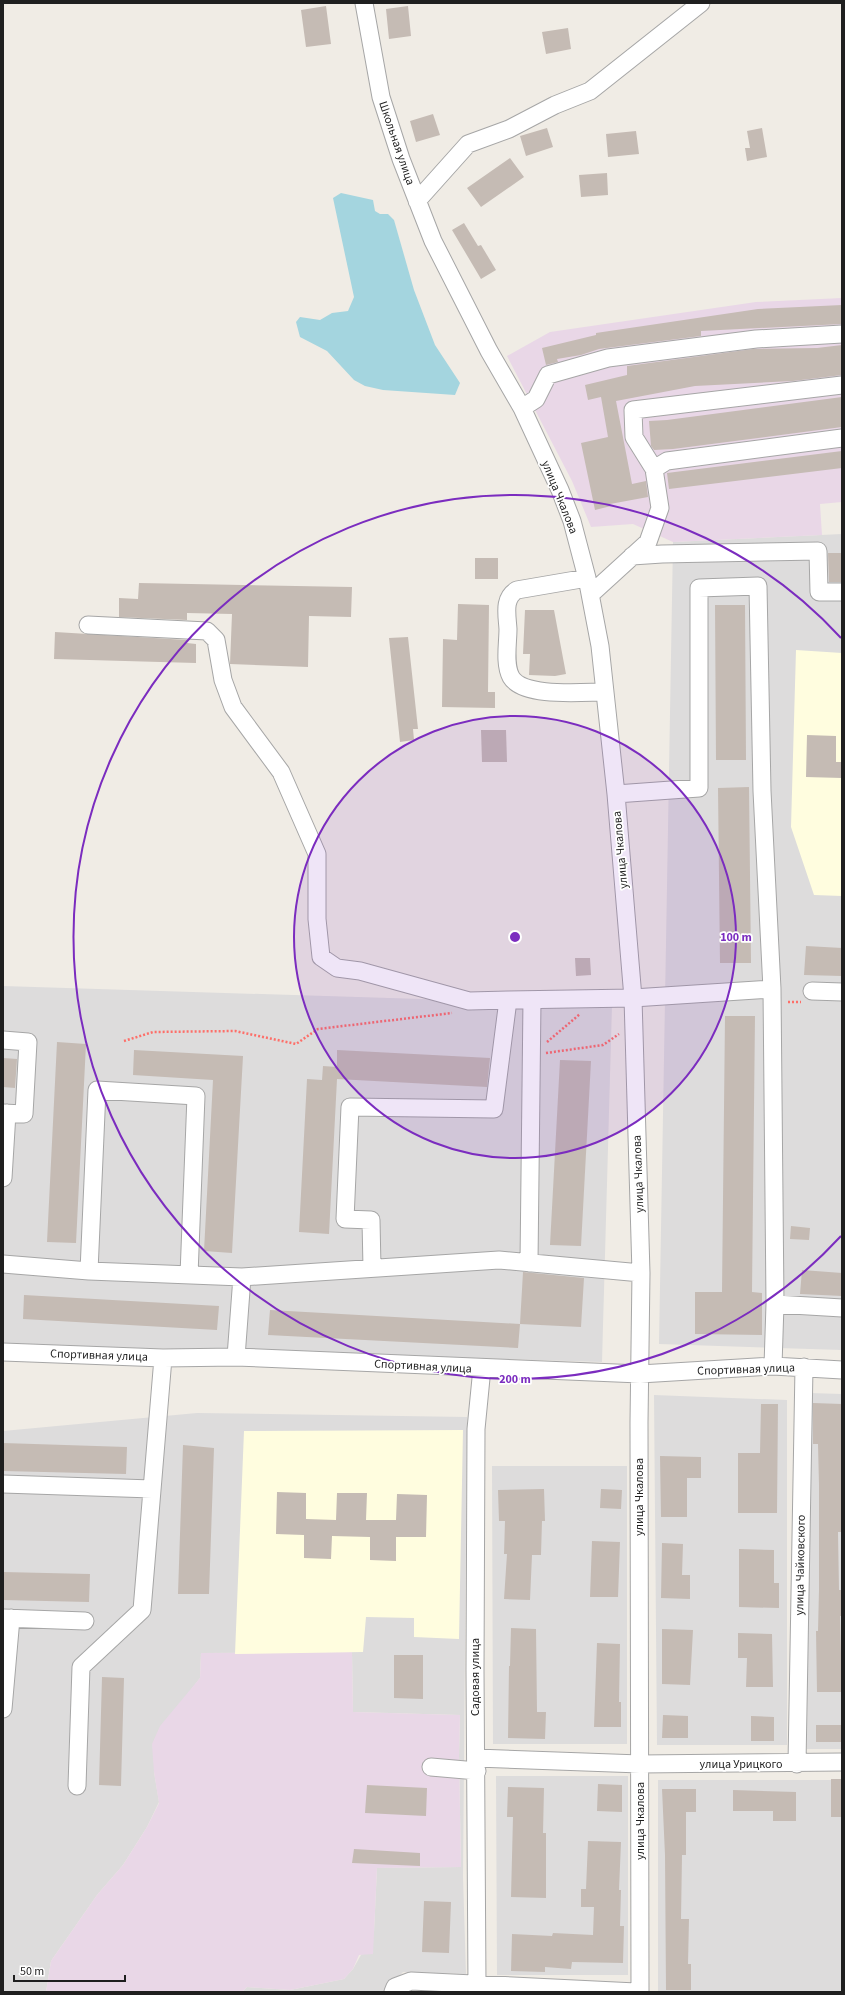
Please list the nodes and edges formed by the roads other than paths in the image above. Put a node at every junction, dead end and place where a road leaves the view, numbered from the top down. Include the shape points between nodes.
1 (364, 3) edge
2 (701, 3) edge
3 (417, 201) junction
4 (842, 334) edge
5 (489, 351) joint
6 (842, 385) edge
7 (522, 408) junction
8 (842, 438) edge
9 (654, 469) junction
10 (632, 556) junction
11 (589, 586) junction
12 (842, 592) edge
13 (88, 625) dead end
14 (605, 692) junction
15 (616, 794) junction
16 (772, 989) junction
17 (812, 991) dead end
18 (842, 992) edge
19 (633, 998) junction
20 (508, 1000) junction
21 (532, 1000) junction
22 (3, 1040) edge
23 (5, 1113) edge
24 (3, 1178) edge
25 (529, 1263) junction
26 (3, 1264) edge
27 (372, 1268) junction
28 (89, 1271) junction
29 (641, 1273) junction
30 (189, 1275) junction
31 (242, 1277) junction
32 (775, 1304) junction
33 (842, 1308) edge
34 (3, 1352) edge
35 (236, 1357) junction
36 (163, 1358) junction
37 (773, 1366) junction
38 (804, 1367) junction
39 (482, 1368) junction
40 (842, 1370) edge
41 (640, 1374) junction
42 (3, 1484) edge
43 (152, 1489) junction
44 (7, 1618) edge
45 (85, 1621) dead end
46 (3, 1709) edge
47 (842, 1762) edge
48 (640, 1764) junction
49 (797, 1764) junction
50 (476, 1765) junction
51 (431, 1767) dead end
52 (77, 1786) dead end
53 (477, 1985) junction
54 (393, 1992) edge
55 (636, 1992) edge
56 (640, 1992) edge

1 - 3 street, Школьная улица via 381,97
2 - 3 street via 590,91 555,105 509,129 468,144
3 - 5 street, Школьная улица via 433,240
4 - 7 street via 756,339 608,358 548,376 536,399
5 - 7 street, улица Чкалова
6 - 9 street via 633,410 634,437
7 - 11 street, улица Чкалова via 572,520
8 - 9 street via 667,460
9 - 10 street via 660,508 648,542
10 - 11 street
10 - 12 street via 818,551 819,592
11 - 14 street, улица Чкалова
11 - 14 street via 517,590 512,593 506,610 508,667 512,678 522,687 534,691
13 - 20 street via 206,632 216,640 223,680 233,707 281,772 317,854 316,919 321,957 337,968 360,971 469,1001
14 - 15 street, улица Чкалова
15 - 16 street via 699,788 699,588 758,586 762,791
15 - 19 street, улица Чкалова
16 - 19 street
16 - 32 street
17 - 18 street
19 - 21 street
19 - 29 street, улица Чкалова
20 - 21 street
20 - 27 street via 494,1109 350,1107 345,1219 371,1220
21 - 25 street
22 - 23 street via 28,1042 24,1114
23 - 24 street
25 - 27 street via 499,1260
25 - 29 street
26 - 28 street
27 - 31 street
28 - 30 street
28 - 30 street via 97,1090 196,1096
29 - 41 street, улица Чкалова
30 - 31 street
31 - 35 street
32 - 33 street
32 - 37 street
34 - 36 street, Спортивная улица
35 - 36 street, Спортивная улица
35 - 39 street, Спортивная улица
36 - 43 street
37 - 38 street, Спортивная улица
37 - 41 street, Спортивная улица
38 - 40 street, Спортивная улица
38 - 49 street, улица Чайковского
39 - 41 street, Спортивная улица
39 - 50 street, Садовая улица via 476,1429
41 - 48 street, улица Чкалова
42 - 43 street
43 - 52 street via 142,1610 81,1667
44 - 45 street
44 - 46 street
47 - 49 street, улица Урицкого
48 - 49 street, улица Урицкого
48 - 50 street, улица Урицкого
48 - 56 street, улица Чкалова
50 - 51 street, улица Урицкого
50 - 53 street, Садовая улица
53 - 54 street via 411,1981 395,1986
53 - 55 street

